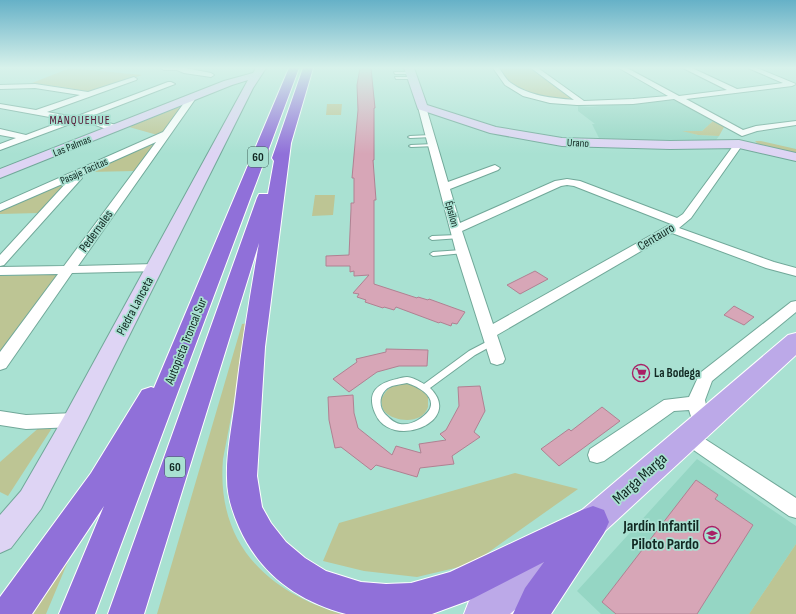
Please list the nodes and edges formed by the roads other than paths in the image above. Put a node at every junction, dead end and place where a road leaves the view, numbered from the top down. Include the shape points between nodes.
1 (84, 97) edge
2 (136, 97) edge
3 (195, 97) edge
4 (245, 97) edge
5 (283, 97) edge
6 (299, 97) edge
7 (418, 97) edge
8 (538, 97) edge
9 (573, 97) edge
10 (688, 97) edge
11 (192, 98) junction
12 (677, 98) junction
13 (583, 104) junction
14 (0, 106) edge
15 (422, 107) junction
16 (36, 112) junction
17 (75, 119) junction
18 (796, 123) edge
19 (111, 130) junction
20 (0, 132) edge
21 (167, 134) junction
22 (26, 137) junction
23 (410, 137) dead end
24 (740, 138) junction
25 (432, 141) junction
26 (284, 143) junction
27 (796, 145) edge
28 (411, 146) dead end
29 (0, 147) edge
30 (796, 157) edge
31 (494, 168) dead end
32 (83, 171) junction
33 (0, 174) edge
34 (445, 187) junction
35 (0, 208) edge
36 (675, 226) junction
37 (457, 233) junction
38 (432, 238) dead end
39 (462, 252) junction
40 (433, 254) dead end
41 (0, 262) edge
42 (770, 265) junction
43 (155, 268) junction
44 (68, 270) junction
45 (0, 271) edge
46 (796, 272) edge
47 (796, 278) edge
48 (796, 305) edge
49 (191, 328) junction
50 (490, 337) junction
51 (795, 344) edge
52 (497, 359) dead end
53 (0, 364) edge
54 (425, 387) junction
55 (0, 418) edge
56 (75, 420) junction
57 (694, 422) junction
58 (598, 455) dead end
59 (796, 509) edge
60 (593, 521) junction
61 (0, 538) edge
62 (10, 614) edge
63 (77, 614) edge
64 (126, 614) edge
65 (482, 614) edge
66 (531, 614) edge

1 - 16 street
2 - 17 street
3 - 11 street, Las Palmas
4 - 43 street, Piedra Lanceta
5 - 49 highway, Autopista Troncal Sur / 60
6 - 26 highway, Autopista Troncal Sur / 60
7 - 15 street, Épsilon
8 - 13 street
9 - 13 street
10 - 12 street
11 - 19 street, Las Palmas
11 - 21 street, Pedernales
12 - 13 street
12 - 24 street
14 - 16 street
15 - 24 street, Urano via 494,130 562,142 670,145
15 - 25 street, Épsilon
16 - 17 street
17 - 19 street via 74,122
17 - 22 street
18 - 24 street via 756,129
19 - 33 street, Las Palmas
20 - 22 street
21 - 32 street, Pasaje Tacitas
21 - 44 street, Pedernales
22 - 29 street
23 - 25 lane
24 - 27 street
24 - 30 street
24 - 36 street, Centauro via 687,216
25 - 28 lane
25 - 34 street, Épsilon
26 - 60 highway via 253,347 242,476 247,511 265,544 296,574 337,594 385,602 410,601 434,596 457,587
26 - 64 highway, Autopista Troncal Sur / 60
31 - 34 street
32 - 35 street, Pasaje Tacitas
32 - 41 street
34 - 37 street, Épsilon
36 - 37 street via 567,182 559,183
36 - 42 street
36 - 50 street, Centauro
37 - 38 lane
37 - 39 street, Épsilon
39 - 40 lane
39 - 50 street, Épsilon
42 - 46 street
42 - 47 street
43 - 44 street
43 - 56 street, Piedra Lanceta
44 - 45 street
44 - 53 street, Pedernales
48 - 57 street via 706,377 699,388
49 - 62 highway via 102,483
49 - 63 highway, Autopista Troncal Sur / 60
50 - 52 street, Épsilon
50 - 54 lane
51 - 57 main road, Marga Marga
54 - 54 lane via 407,380 390,383 376,398 377,413 386,422 396,426 414,426 424,422 434,411 435,403
55 - 56 street via 26,422
56 - 61 street, Piedra Lanceta via 31,500
57 - 58 street via 670,405
57 - 59 street
57 - 60 main road, Marga Marga
60 - 65 main road, Marga Marga
60 - 66 highway

